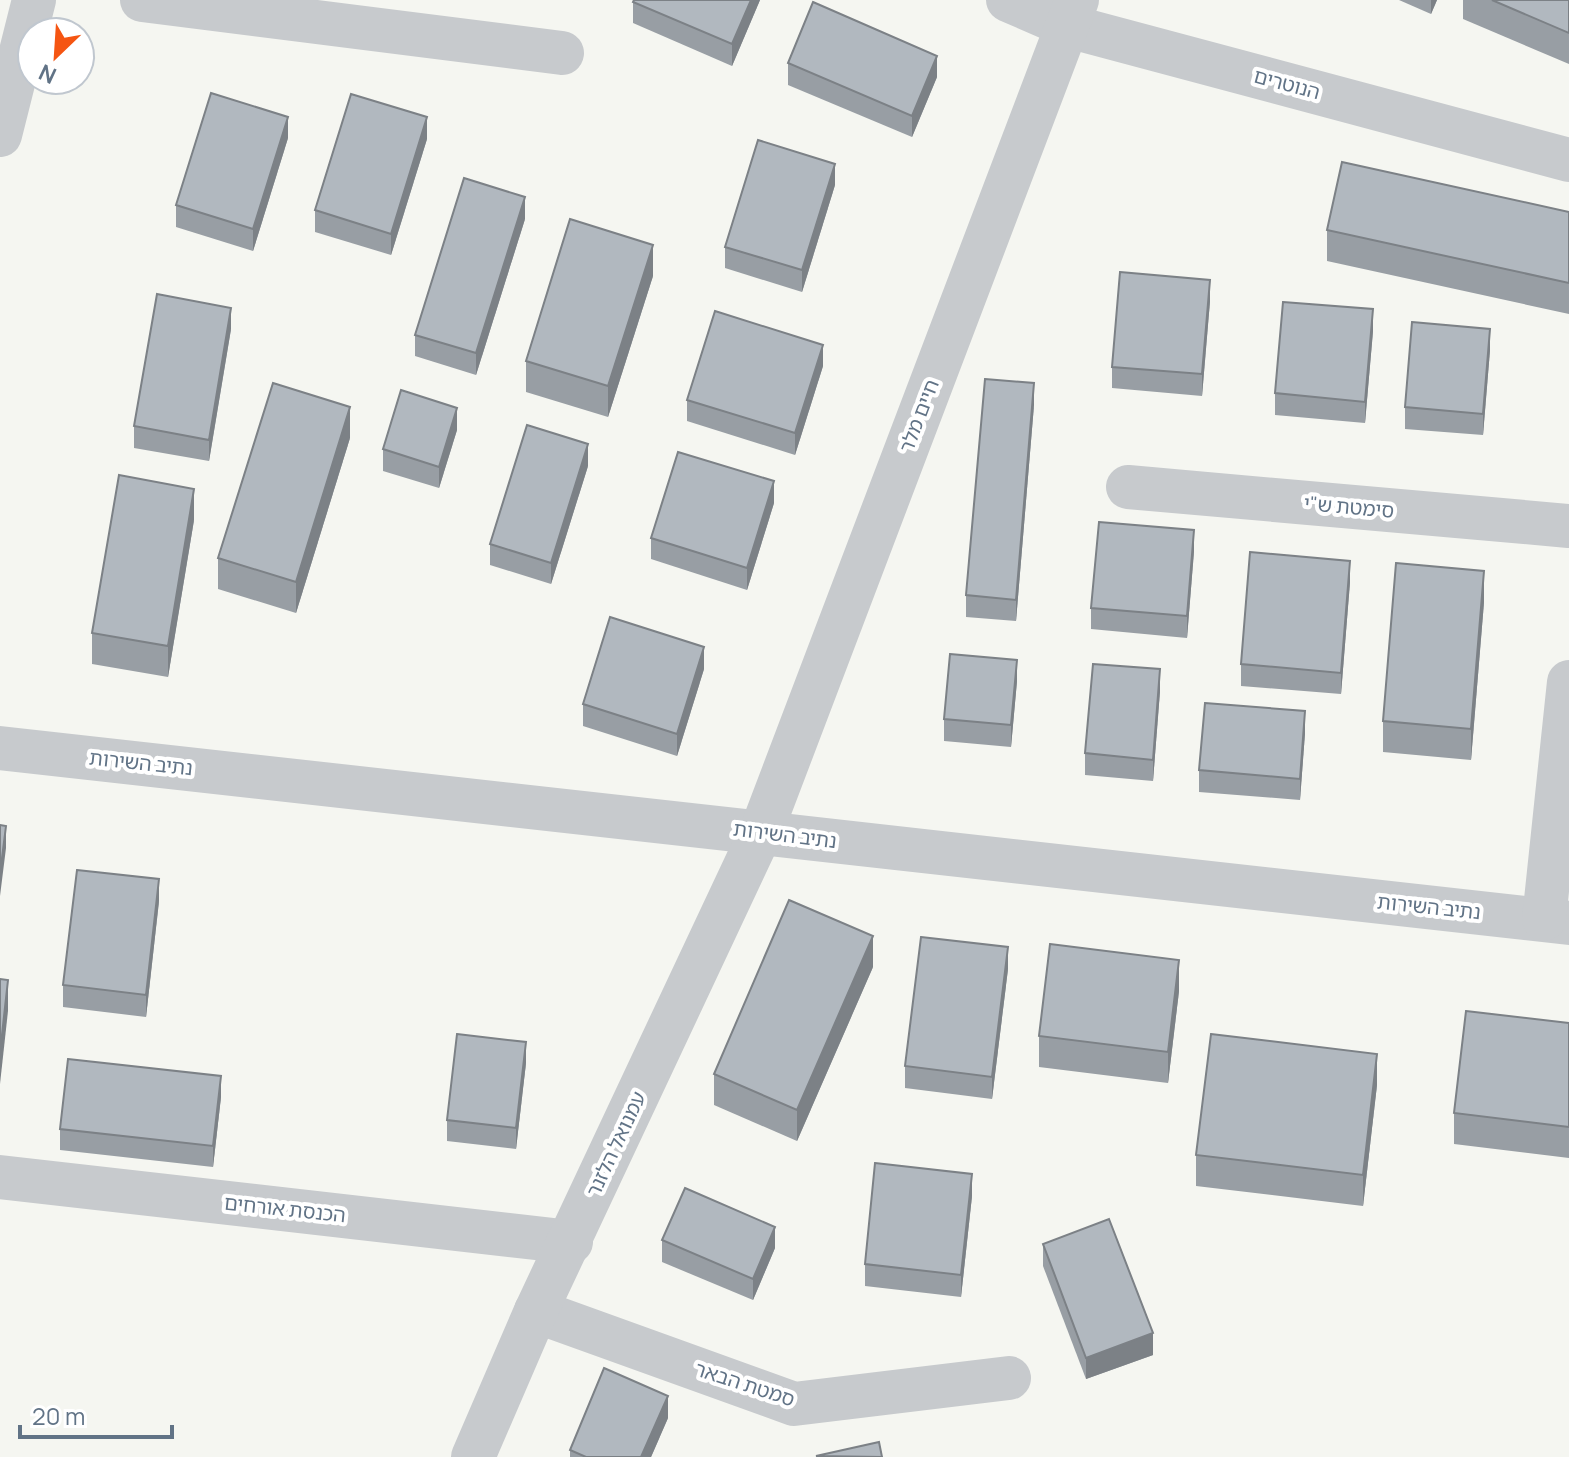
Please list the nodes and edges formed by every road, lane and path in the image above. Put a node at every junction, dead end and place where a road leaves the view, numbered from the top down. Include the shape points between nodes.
1 (34, 0) edge
2 (142, 0) edge
3 (1008, 0) edge
4 (1072, 13) edge
5 (562, 53) dead end
6 (0, 135) edge
7 (1569, 160) edge
8 (1128, 487) dead end
9 (1569, 526) edge
10 (1569, 682) edge
11 (0, 748) edge
12 (761, 832) junction
13 (1557, 921) edge
14 (0, 1177) edge
15 (571, 1242) junction
16 (536, 1311) junction
17 (1009, 1378) dead end
18 (473, 1457) edge

1 - 6 street
2 - 5 street
3 - 4 street, הנוטרים
4 - 7 street, הנוטרים
4 - 12 street, חיים מלר
8 - 9 street, סימטת ש"י
10 - 13 street
11 - 12 street, נתיב השירות
12 - 13 street, נתיב השירות
12 - 15 street, עמנואל הלזנר
14 - 15 street, הכנסת אורחים
15 - 16 street, עמנואל הלזנר
16 - 17 street, סמטת הבאר via 794,1404
16 - 18 street, עמנואל הלזנר

